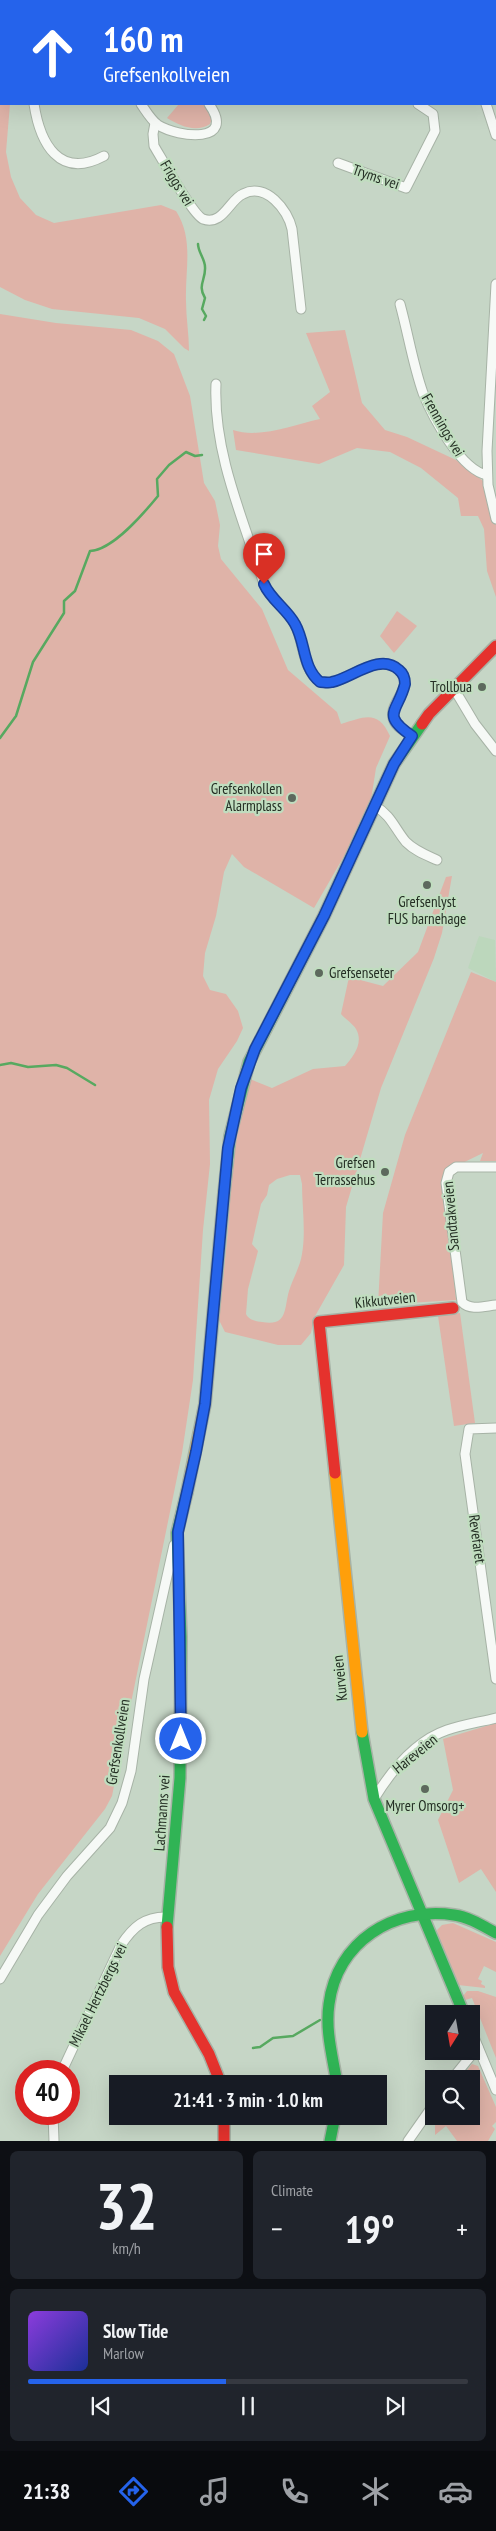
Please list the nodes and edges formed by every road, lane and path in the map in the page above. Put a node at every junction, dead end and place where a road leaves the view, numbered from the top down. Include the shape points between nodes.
1 (34, 105) edge
2 (142, 105) edge
3 (209, 105) edge
4 (420, 105) edge
5 (486, 105) edge
6 (155, 124) junction
7 (496, 135) edge
8 (104, 156) dead end
9 (338, 163) dead end
10 (496, 284) edge
11 (400, 304) dead end
12 (301, 309) dead end
13 (216, 384) dead end
14 (488, 475) junction
15 (496, 519) edge
16 (496, 646) edge
17 (453, 688) junction
18 (412, 736) junction
19 (496, 751) edge
20 (376, 806) junction
21 (437, 860) dead end
22 (496, 1167) edge
23 (496, 1305) edge
24 (453, 1308) dead end
25 (319, 1322) joint
26 (496, 1428) edge
27 (175, 1564) junction
28 (496, 1679) edge
29 (496, 1718) edge
30 (374, 1799) junction
31 (422, 1914) junction
32 (168, 1916) junction
33 (496, 1933) edge
34 (0, 1979) edge
35 (460, 2005) edge
36 (480, 2052) edge
37 (67, 2060) edge
38 (467, 2060) edge
39 (459, 2070) edge
40 (218, 2075) edge
41 (335, 2075) edge
42 (496, 2090) edge
43 (425, 2117) edge
44 (53, 2125) edge
45 (224, 2125) edge
46 (333, 2125) edge
47 (54, 2141) edge
48 (224, 2141) edge
49 (330, 2141) edge
50 (408, 2141) edge

1 - 8 street via 38,128 57,156 81,165
2 - 6 street
3 - 6 street via 215,122 205,135 180,134
4 - 9 street, Tryms vei via 433,114 435,131 406,188
5 - 7 street
6 - 12 street, Friggs vei via 152,134 154,146 192,209 202,219 219,217 247,192 268,196 282,205 291,221
10 - 14 street, Frennings vei
11 - 14 street, Frennings vei via 424,393 460,458 475,471
13 - 18 street via 222,454 264,584 296,626 308,667 320,682 330,683 379,664 396,667 404,675 405,684 392,717
14 - 15 street, Frennings vei
16 - 17 street
17 - 18 street
17 - 19 street
18 - 20 street via 394,764
20 - 21 street via 390,817 412,847
20 - 27 street, Lachmanns vei via 255,1049 241,1091 227,1154 205,1404 178,1532
22 - 23 street, Sandtakveien via 456,1167 446,1178 462,1302 466,1306
24 - 25 street, Kikkutveien
25 - 30 street, Kurveien via 364,1756
26 - 28 street, Revefaret via 469,1429 465,1454
27 - 32 street, Lachmanns vei via 180,1778
27 - 34 street, Grefsenkollveien via 142,1688 129,1782 122,1803 110,1828 38,1914
29 - 30 street, Hareveien via 430,1738 386,1778
30 - 31 street, Kurveien
31 - 33 street via 454,1915
31 - 35 street, Kurveien
31 - 41 street via 400,1916 374,1928 359,1940 342,1962 328,2010
32 - 37 street, Mikael Hertzbergs vei via 151,1918 132,1929 121,1945
32 - 40 street, Lachmanns vei via 167,1956 172,1986 180,2007 210,2054
36 - 42 street
38 - 39 street
43 - 50 street
44 - 47 street
45 - 48 street
46 - 49 street

